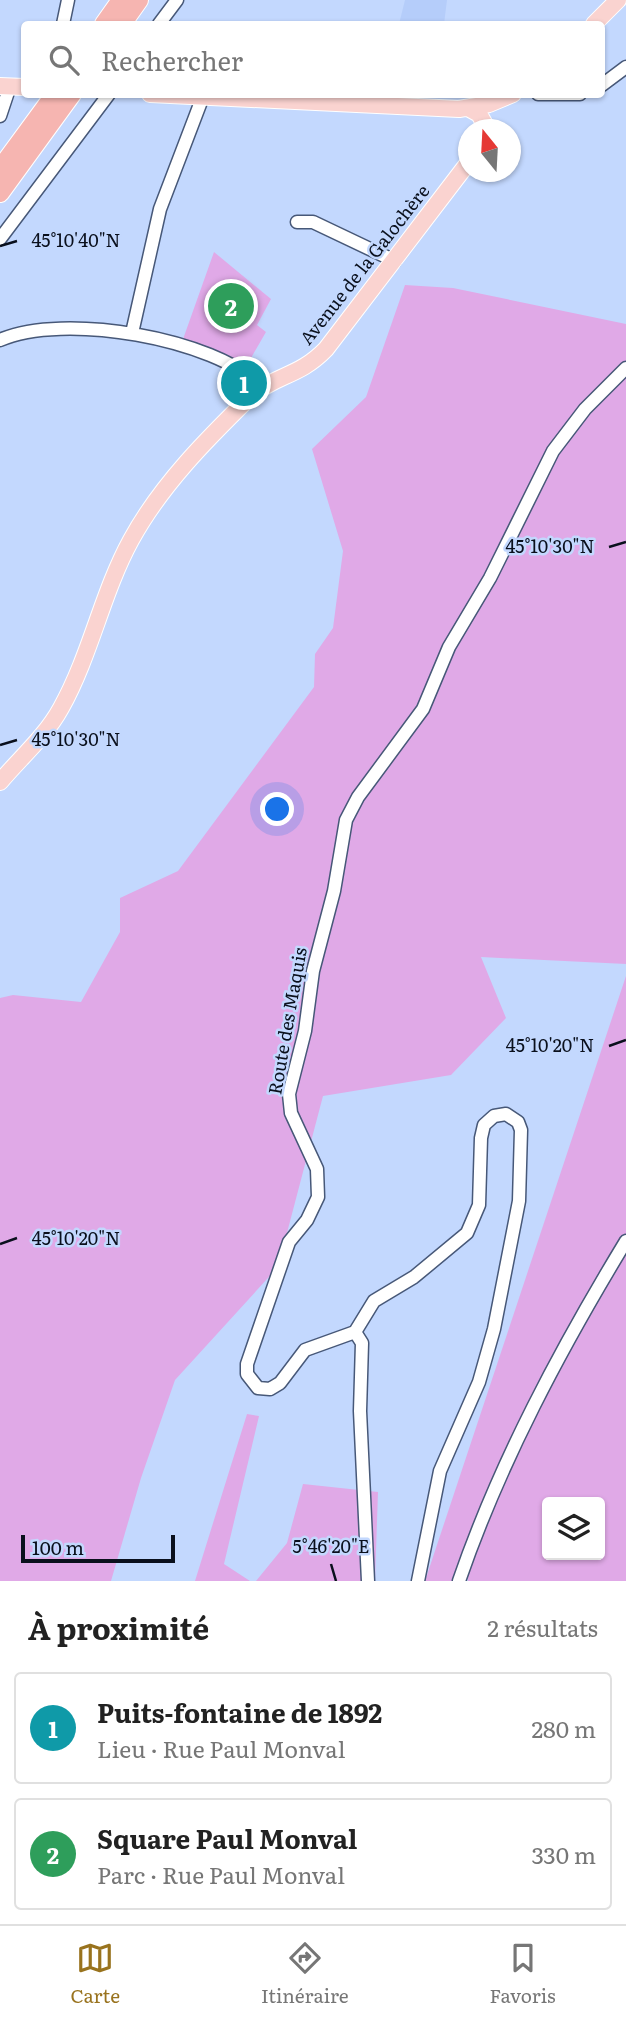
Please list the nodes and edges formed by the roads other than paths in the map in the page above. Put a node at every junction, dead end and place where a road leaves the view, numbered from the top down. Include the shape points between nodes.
1 (68, 0) edge
2 (121, 0) edge
3 (139, 0) edge
4 (177, 0) edge
5 (618, 0) edge
6 (64, 21) edge
7 (106, 21) edge
8 (124, 21) edge
9 (161, 21) edge
10 (597, 21) edge
11 (626, 66) edge
12 (605, 82) edge
13 (12, 86) edge
14 (52, 98) edge
15 (68, 98) edge
16 (106, 98) edge
17 (192, 98) edge
18 (213, 98) edge
19 (252, 98) edge
20 (504, 98) edge
21 (202, 99) junction
22 (497, 101) junction
23 (468, 108) junction
24 (0, 116) edge
25 (482, 119) edge
26 (493, 119) edge
27 (42, 125) junction
28 (0, 169) edge
29 (458, 176) edge
30 (0, 193) edge
31 (297, 222) dead end
32 (0, 239) edge
33 (395, 261) junction
34 (132, 333) junction
35 (0, 340) edge
36 (626, 368) edge
37 (262, 387) junction
38 (2, 775) edge
39 (626, 1241) edge
40 (355, 1332) junction
41 (368, 1581) edge
42 (418, 1581) edge
43 (459, 1581) edge

1 - 6 street
2 - 7 highway
3 - 8 highway
4 - 9 street
5 - 10 main road
11 - 12 street
13 - 24 street
14 - 27 highway
15 - 27 highway
16 - 32 street
17 - 21 main road
18 - 21 main road
19 - 23 main road
20 - 22 main road
21 - 34 street via 160,209
22 - 23 main road
22 - 26 main road
23 - 25 main road
27 - 28 highway
27 - 30 highway
29 - 33 main road, Avenue de la Galochère
31 - 33 street via 313,222
33 - 37 main road, Avenue de la Galochère via 316,360 300,372
34 - 35 street via 46,329
34 - 37 street via 222,361
36 - 40 street, Route des Maquis via 584,409 553,451 491,578 449,647 423,709 358,797 341,835 334,891 289,1094 291,1113 317,1169 318,1197 289,1242 247,1374 258,1388 270,1389 305,1350
37 - 38 main road, Avenue de la Galochère via 195,454 149,510 122,558 89,651 61,708 41,738
39 - 43 street via 584,1309 502,1471
40 - 41 street via 362,1343 360,1410
40 - 42 street via 374,1301 414,1277 467,1233 479,1205 484,1125 498,1115 511,1117 521,1130 523,1148 513,1242 485,1363 440,1471

